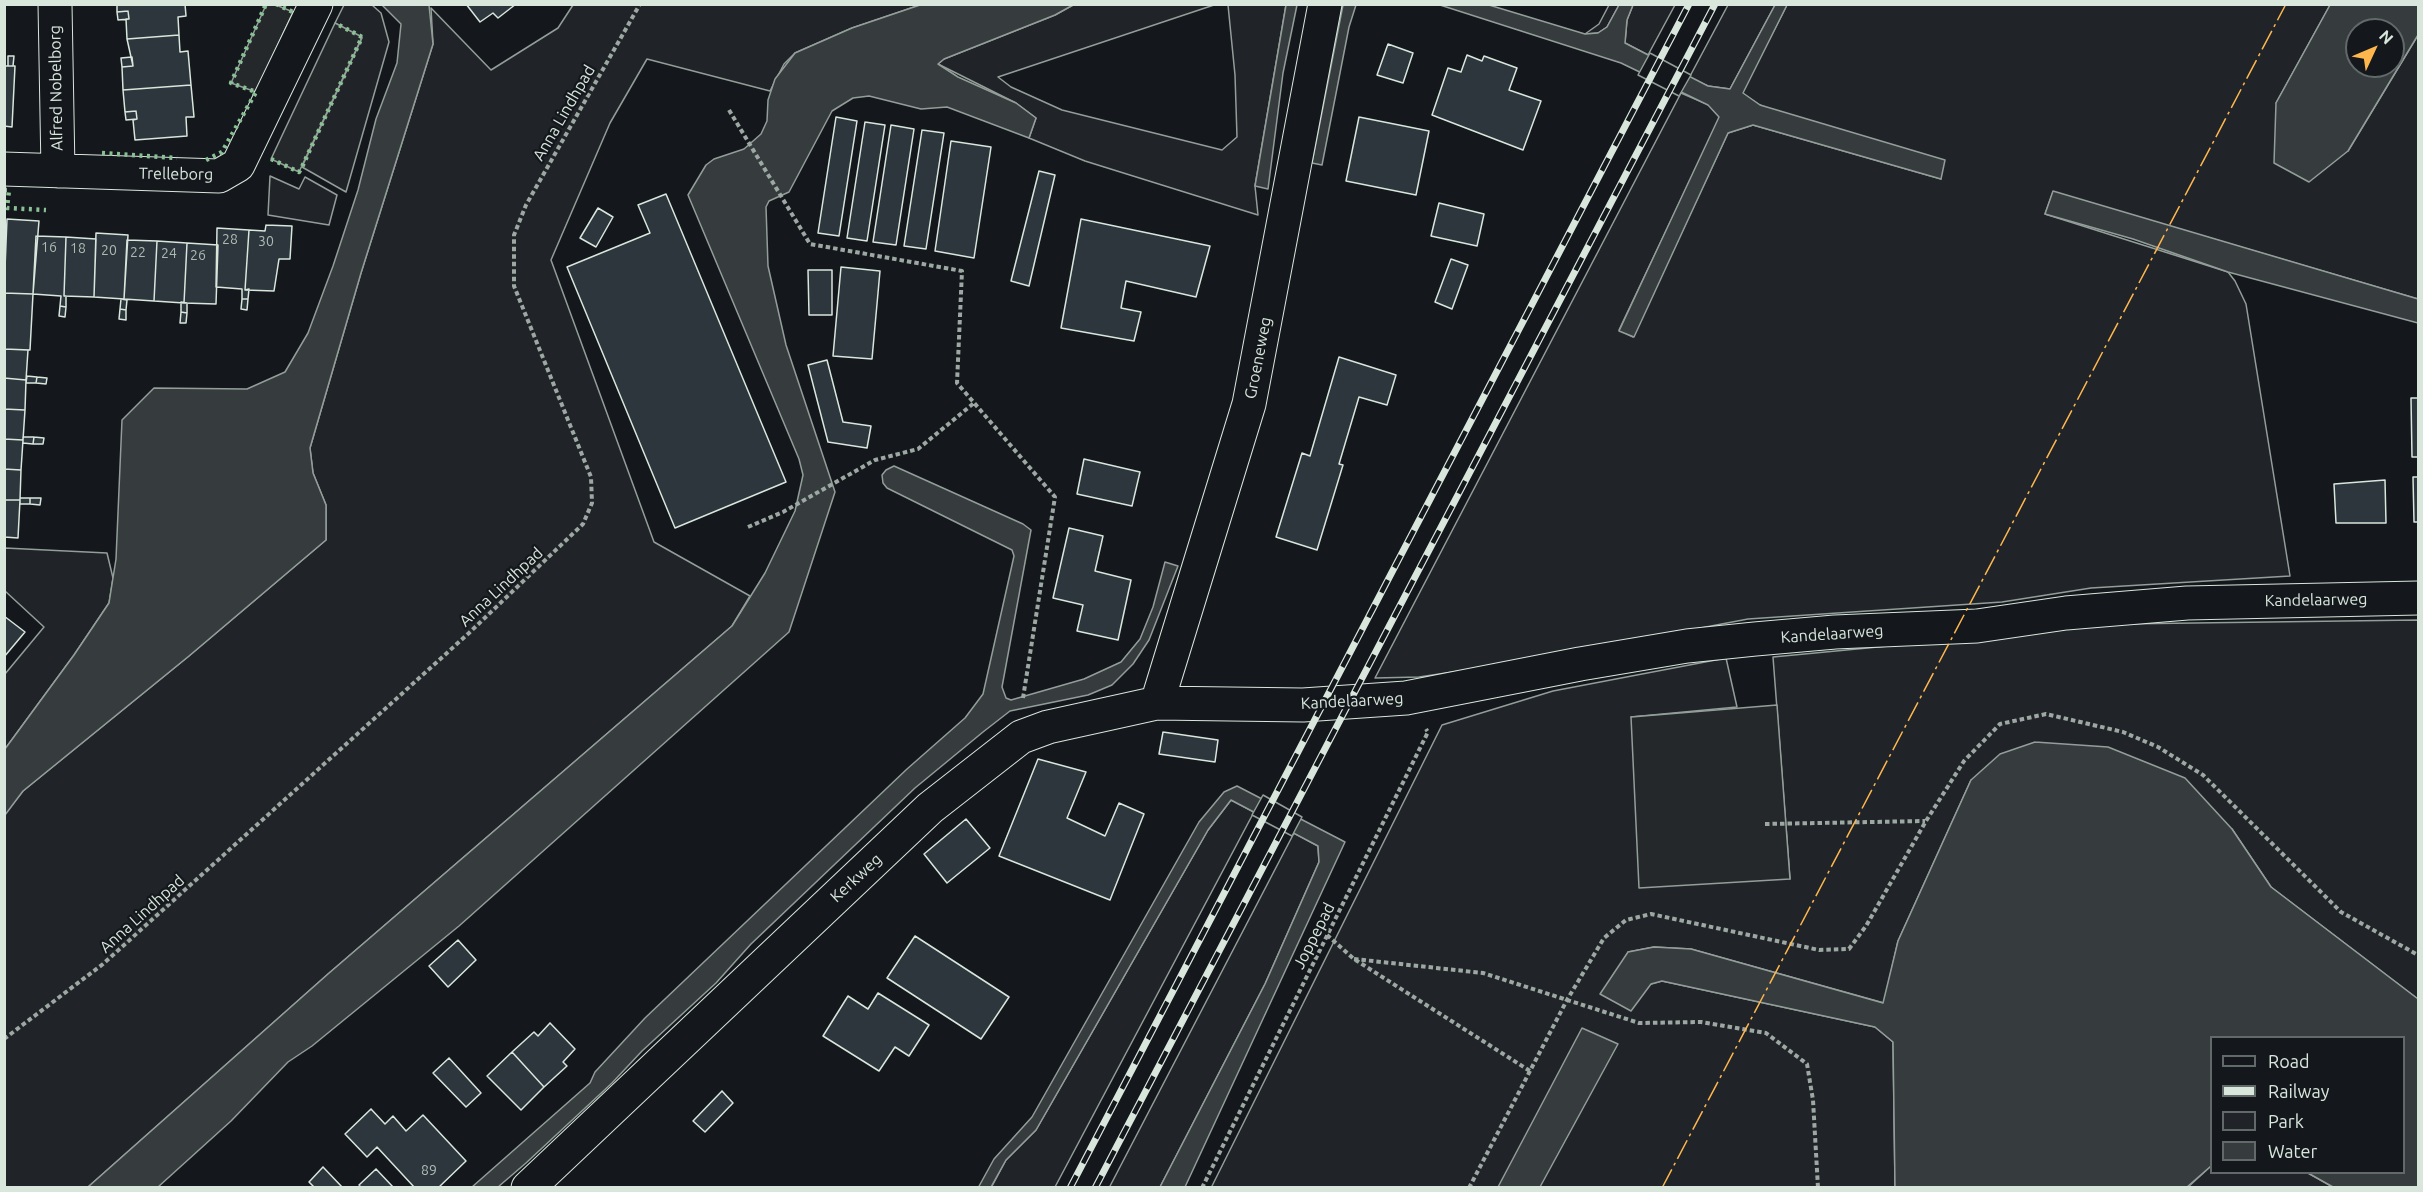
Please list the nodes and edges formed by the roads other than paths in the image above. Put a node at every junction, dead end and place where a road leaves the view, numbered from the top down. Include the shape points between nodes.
1 (55, 4) edge
2 (316, 4) edge
3 (1325, 4) edge
4 (4, 169) edge
5 (58, 171) junction
6 (2418, 598) edge
7 (1157, 703) junction
8 (1250, 704) joint
9 (528, 1188) edge

1 - 5 street, Alfred Nobelborg
2 - 5 street, Trelleborg via 238,165 219,176
3 - 7 street, Groeneweg via 1249,404
4 - 5 street, Trelleborg
6 - 8 street, Kandelaarweg via 2187,603 2066,613 1977,626 1755,639 1580,664 1406,698 1349,704
7 - 8 street, Kerkweg
7 - 9 street, Kerkweg via 1082,718 1021,737 930,808

